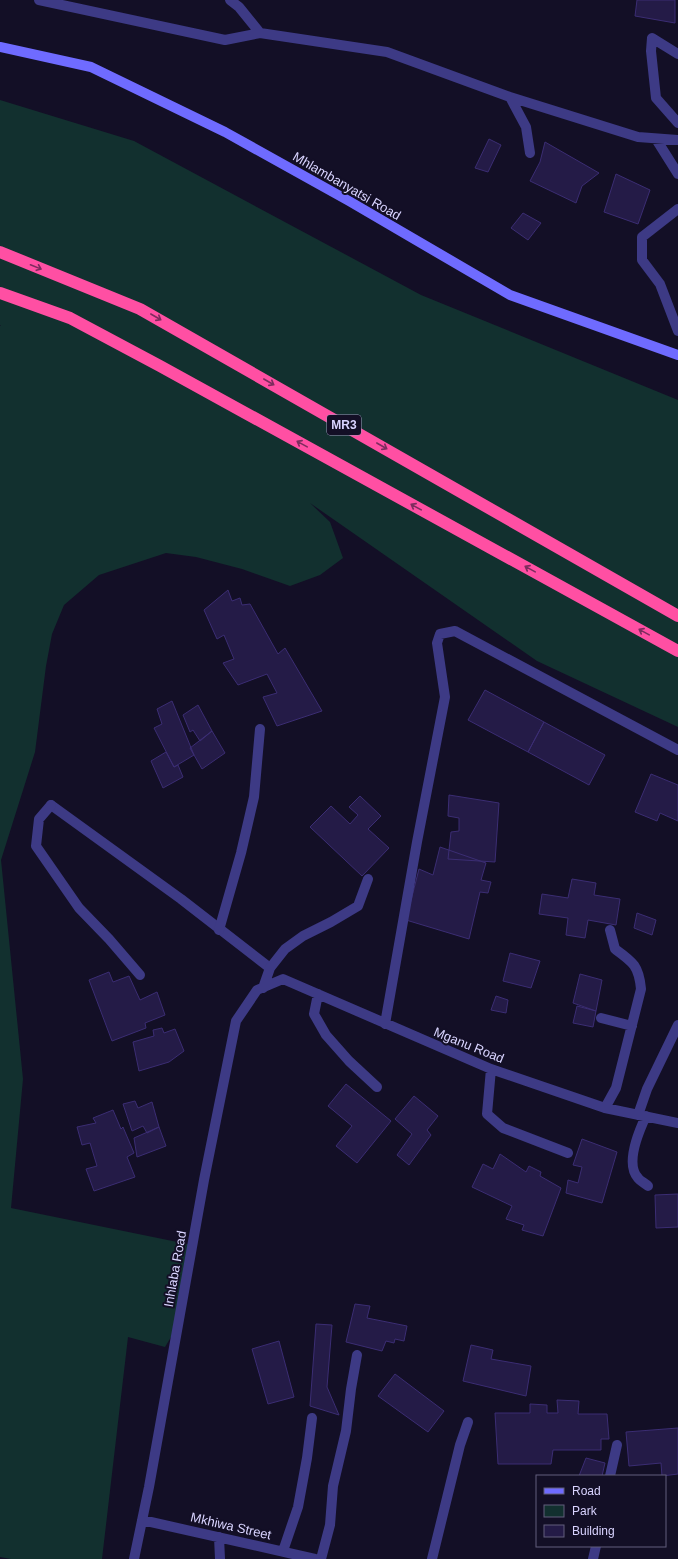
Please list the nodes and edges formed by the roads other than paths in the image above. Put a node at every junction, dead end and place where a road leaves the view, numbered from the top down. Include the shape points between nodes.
1 (39, 0) edge
2 (230, 0) edge
3 (260, 33) junction
4 (0, 47) edge
5 (678, 54) edge
6 (510, 97) junction
7 (678, 123) edge
8 (656, 139) junction
9 (678, 140) edge
10 (530, 153) dead end
11 (678, 174) edge
12 (678, 209) edge
13 (0, 252) edge
14 (0, 293) edge
15 (678, 331) edge
16 (678, 355) edge
17 (678, 616) edge
18 (678, 651) edge
19 (260, 729) dead end
20 (678, 750) edge
21 (368, 879) dead end
22 (219, 930) junction
23 (610, 930) dead end
24 (270, 968) junction
25 (140, 975) dead end
26 (260, 989) junction
27 (318, 994) junction
28 (601, 1018) dead end
29 (385, 1024) junction
30 (678, 1025) edge
31 (632, 1026) junction
32 (491, 1069) junction
33 (377, 1087) dead end
34 (605, 1108) junction
35 (642, 1115) junction
36 (678, 1123) edge
37 (568, 1153) dead end
38 (648, 1186) dead end
39 (357, 1355) dead end
40 (312, 1418) dead end
41 (468, 1422) dead end
42 (617, 1445) dead end
43 (610, 1475) edge
44 (142, 1520) junction
45 (219, 1537) junction
46 (596, 1547) edge
47 (283, 1552) junction
48 (134, 1559) edge
49 (220, 1559) edge
50 (315, 1559) edge
51 (321, 1559) edge
52 (432, 1559) edge
53 (593, 1559) edge

1 - 3 street via 225,40
2 - 3 street
3 - 6 street via 387,52
4 - 16 main road, Mhlambanyatsi Road via 91,67 225,132 349,201 510,296
5 - 7 street via 652,38 656,98
6 - 8 street via 638,137
6 - 10 street via 526,127
8 - 9 street
8 - 11 street
12 - 15 street via 642,237 642,260 660,284
13 -> 17 highway, MR3 via 140,309
18 -> 14 highway via 77,322
19 - 22 street via 254,797
20 - 29 street via 455,631 440,634 437,643 445,697 416,842
21 - 24 street, Inhlaba Road via 358,906 303,936 285,949
22 - 24 street
22 - 25 street via 181,899 52,805 39,818 36,846 79,908 110,939
23 - 31 street via 615,949 632,961 640,977 641,989
24 - 26 street, Inhlaba Road
26 - 27 street, Mganu Road via 283,979
26 - 44 street, Inhlaba Road via 236,1021 204,1180
27 - 29 street, Mganu Road
27 - 33 street via 314,1014 326,1035
28 - 31 street
29 - 32 street, Mganu Road
30 - 35 street via 647,1089
31 - 34 street via 616,1088
32 - 34 street, Mganu Road
32 - 37 street via 487,1114 503,1128
34 - 35 street, Mganu Road
35 - 36 street, Mganu Road
35 - 38 street via 632,1166 637,1178
39 - 51 street via 346,1431 333,1486 330,1525
40 - 47 street via 298,1507
41 - 52 street
42 - 43 street
44 - 45 street, Mkhiwa Street
44 - 48 street, Inhlaba Road
45 - 47 street, Mkhiwa Street
45 - 49 street
46 - 53 street
47 - 50 street, Mkhiwa Street

